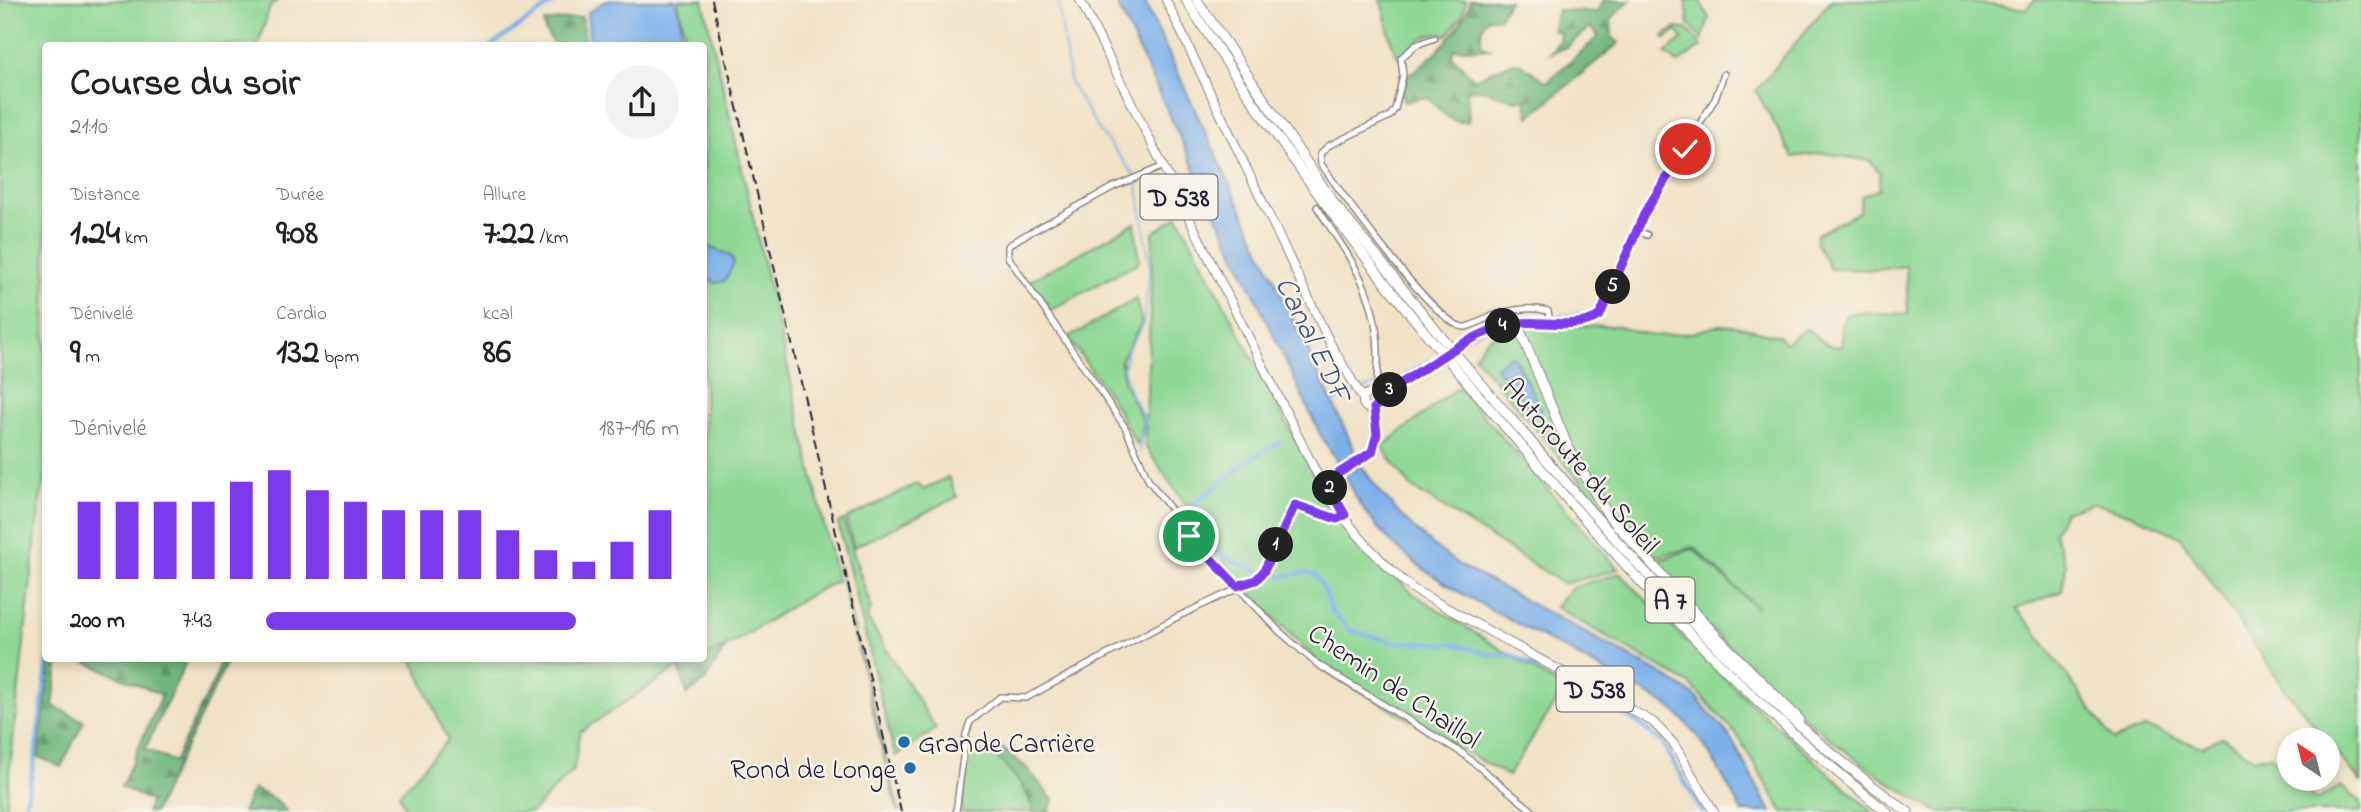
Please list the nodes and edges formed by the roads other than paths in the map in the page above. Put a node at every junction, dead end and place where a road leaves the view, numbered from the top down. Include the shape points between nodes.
1 (1080, 0) edge
2 (1166, 0) edge
3 (1186, 0) edge
4 (1197, 0) edge
5 (1435, 38) dead end
6 (1724, 74) dead end
7 (1164, 166) junction
8 (1317, 207) dead end
9 (1636, 230) junction
10 (1647, 235) dead end
11 (1550, 321) junction
12 (1517, 323) junction
13 (1443, 347) junction
14 (1456, 362) junction
15 (1278, 393) junction
16 (1369, 395) junction
17 (1374, 408) junction
18 (1326, 484) junction
19 (1344, 514) junction
20 (1237, 586) junction
21 (1440, 605) junction
22 (1850, 769) junction
23 (956, 812) edge
24 (1534, 812) edge
25 (1714, 812) edge
26 (1887, 812) edge
27 (1908, 812) edge

1 - 7 main road, D 538
2 - 16 main road via 1330,343
3 - 13 highway, Autoroute du Soleil / A 7 via 1270,132 1352,243
4 - 13 highway, Autoroute du Soleil / A 7 via 1334,203
5 - 11 street via 1416,45 1401,58 1403,76 1390,116 1328,146 1320,154 1321,164 1415,286 1451,323 1466,327 1501,313 1536,309 1548,311
6 - 9 street via 1715,99
7 - 15 main road, D 538
7 - 20 street, Chemin de Chaillol via 1113,187 1020,238 1008,246 1007,253 1125,427 1156,492 1189,536
8 - 16 street via 1371,299 1378,341
9 - 10 street
9 - 11 street via 1600,315 1585,321
11 - 12 street
12 - 16 street via 1482,335
12 - 22 highway via 1568,447 1608,515 1720,640 1846,760
13 - 14 highway, Autoroute du Soleil / A 7, bridge
14 - 22 highway, Autoroute du Soleil / A 7 via 1684,615 1752,683
14 - 26 highway, Autoroute du Soleil / A 7 via 1606,547 1676,623 1794,737
15 - 18 main road, D 538
15 - 18 main road, D 538
16 - 17 main road via 1378,404
16 - 17 main road via 1365,406
17 - 18 main road via 1376,442 1372,452
18 - 19 main road, D 538
19 - 20 street via 1337,519 1295,505 1264,571 1256,580
19 - 21 main road, D 538 via 1391,566
19 - 21 main road, D 538 via 1390,570
20 - 23 street via 1031,696 1004,696 977,713 965,734
20 - 24 street, Chemin de Chaillol via 1317,664 1462,753
21 - 25 main road, D 538 via 1653,722 1674,744
22 - 27 highway, Autoroute du Soleil / A 7

